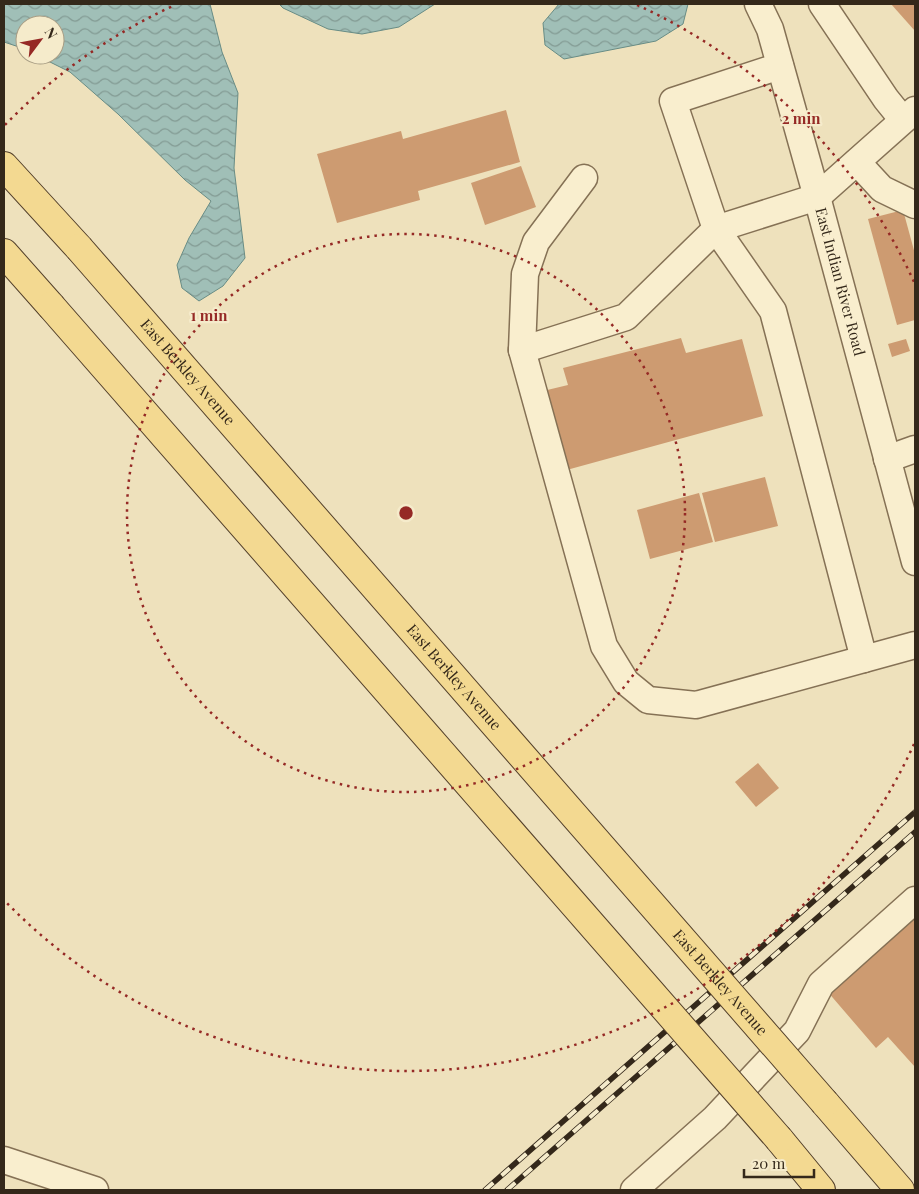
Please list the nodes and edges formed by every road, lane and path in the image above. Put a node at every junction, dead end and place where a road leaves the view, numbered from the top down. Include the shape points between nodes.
1 (758, 4) edge
2 (822, 4) edge
3 (780, 66) junction
4 (909, 115) edge
5 (856, 162) junction
6 (4, 166) edge
7 (584, 178) dead end
8 (817, 197) junction
9 (915, 205) edge
10 (716, 229) junction
11 (4, 253) edge
12 (522, 350) junction
13 (915, 449) edge
14 (887, 459) junction
15 (915, 562) edge
16 (915, 645) edge
17 (864, 659) junction
18 (915, 900) edge
19 (4, 1160) edge
20 (95, 1190) edge
21 (634, 1190) edge
22 (822, 1190) edge
23 (900, 1190) edge

1 - 3 street, East Indian River Road via 770,29
2 - 4 street via 886,99
3 - 8 street, East Indian River Road
3 - 10 street via 673,101
4 - 5 street
5 - 8 street
5 - 9 street via 882,189
6 - 23 main road, East Berkley Avenue, bridge
7 - 12 street via 536,242 525,274
8 - 10 street
8 - 14 street, East Indian River Road
10 - 12 street via 626,317
10 - 17 street via 773,311
11 - 22 main road, bridge
12 - 17 street via 604,646 626,682 648,700 696,705
13 - 14 street
14 - 15 street, East Indian River Road
16 - 17 street
18 - 21 street via 821,984 797,1031 714,1118
19 - 20 street

